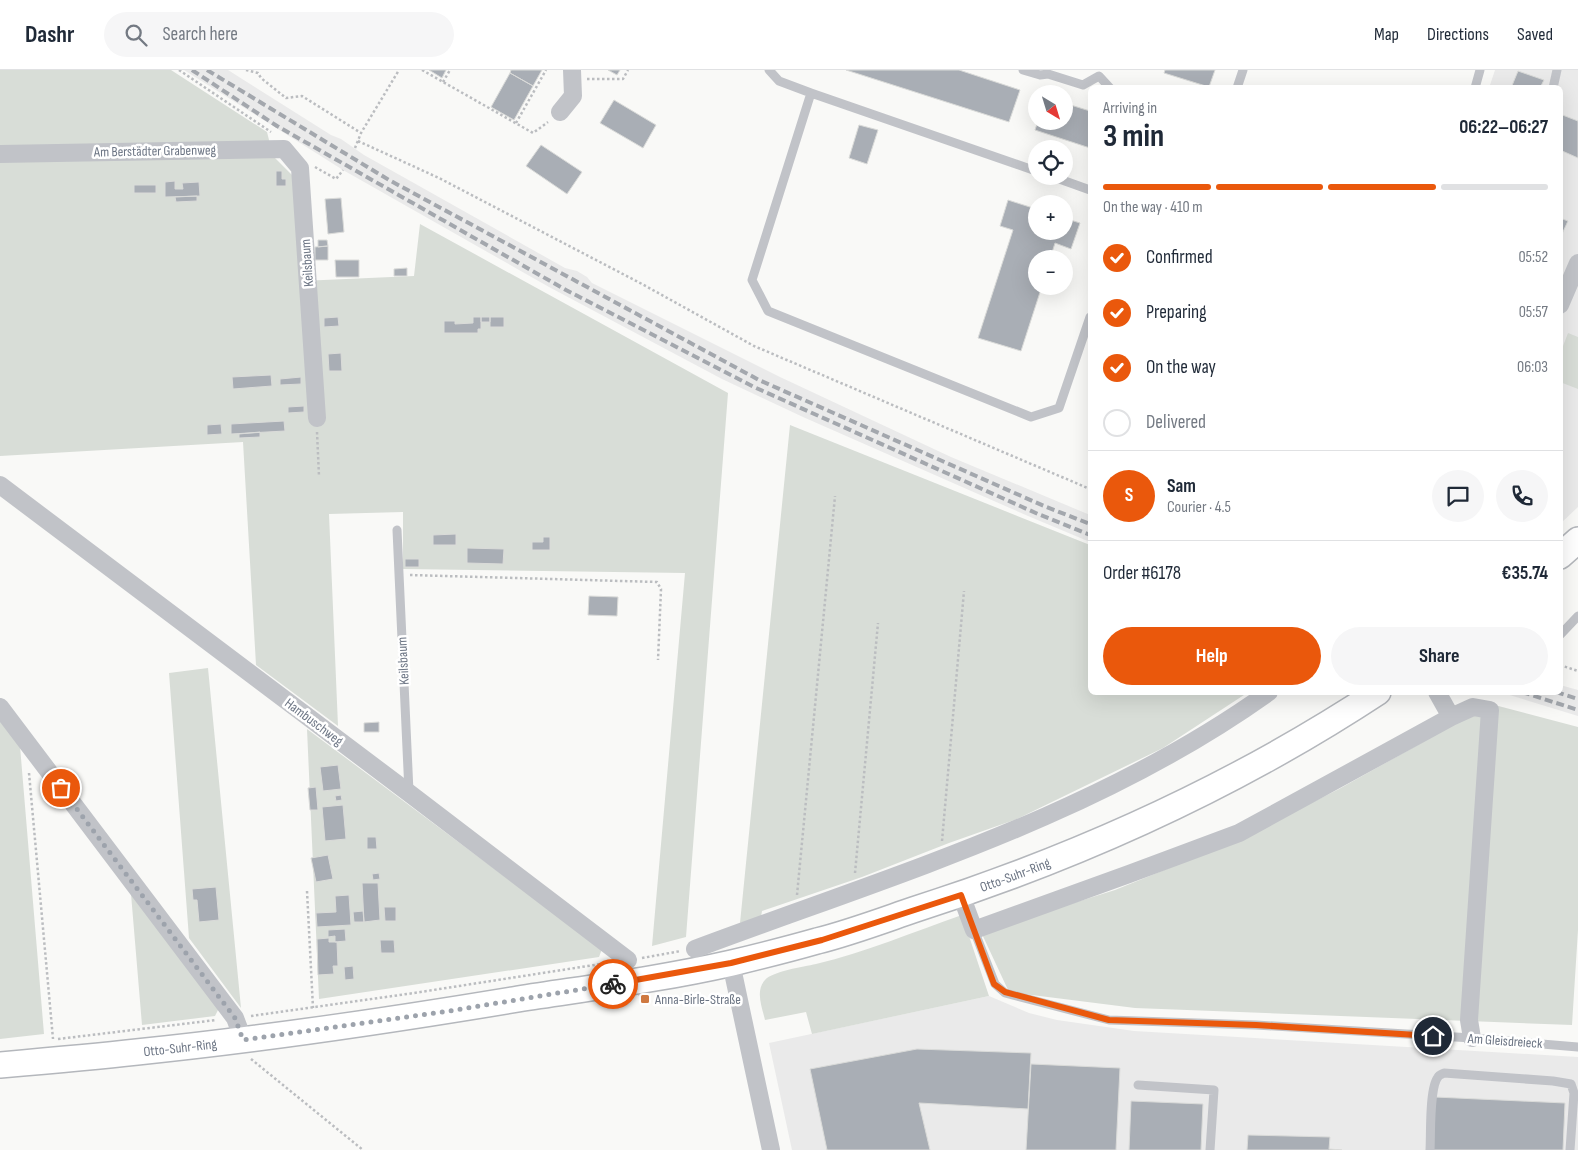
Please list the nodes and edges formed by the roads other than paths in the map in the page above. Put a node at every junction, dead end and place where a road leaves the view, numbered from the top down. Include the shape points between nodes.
1 (769, 70) edge
2 (1023, 70) edge
3 (1242, 70) edge
4 (1480, 70) edge
5 (1557, 70) edge
6 (572, 74) edge
7 (1107, 85) edge
8 (1238, 85) edge
9 (1476, 85) edge
10 (1554, 85) edge
11 (811, 93) junction
12 (560, 112) road end
13 (0, 154) edge
14 (300, 168) joint
15 (1028, 168) edge
16 (1073, 184) edge
17 (1088, 189) edge
18 (1578, 264) edge
19 (1566, 296) edge
20 (1088, 323) edge
21 (317, 418) road end
22 (0, 485) edge
23 (397, 530) dead end
24 (1578, 540) edge
25 (1563, 553) edge
26 (1578, 616) edge
27 (1563, 632) edge
28 (1264, 695) edge
29 (1374, 695) edge
30 (1439, 695) edge
31 (0, 706) edge
32 (1451, 717) junction
33 (409, 793) junction
34 (961, 895) junction
35 (974, 930) junction
36 (695, 949) road end
37 (628, 960) road end
38 (731, 963) junction
39 (239, 1029) junction
40 (1472, 1038) junction
41 (1578, 1047) edge
42 (0, 1065) edge
43 (1138, 1085) dead end
44 (771, 1150) edge
45 (1210, 1150) edge
46 (1430, 1150) edge
47 (1570, 1150) edge

1 - 11 lane via 780,81
2 - 7 lane via 1082,85 1099,76
3 - 8 lane
4 - 9 lane
5 - 10 lane
6 - 12 street via 573,96
11 - 15 lane
11 - 20 lane via 752,280 768,311 1031,417 1059,408
13 - 14 street, Am Berstädter Grabenweg via 284,149
14 - 21 street, Keilsbaum
16 - 17 lane
18 - 19 street
22 - 33 street, Hambuschweg
23 - 33 lane, Keilsbaum
24 - 25 street
26 - 27 lane
28 - 36 street via 1152,765 1037,821 940,860
29 - 34 street, Otto-Suhr-Ring via 1267,760 1160,815 1074,853
30 - 32 street
31 - 39 street
32 - 35 street via 1238,832
32 - 40 street via 1473,706 1490,710 1469,1020
33 - 37 street, Hambuschweg
34 - 35 street, Am Gleisdreieck
34 - 38 street, Otto-Suhr-Ring via 822,940
35 - 40 lane, Am Gleisdreieck via 994,984 1005,992 1109,1020
38 - 39 street, Otto-Suhr-Ring via 449,1011
38 - 44 street
39 - 42 street, Otto-Suhr-Ring via 137,1052
40 - 41 lane, Am Gleisdreieck
43 - 45 lane via 1214,1090
46 - 47 lane via 1435,1083 1444,1073 1571,1084 1574,1093

